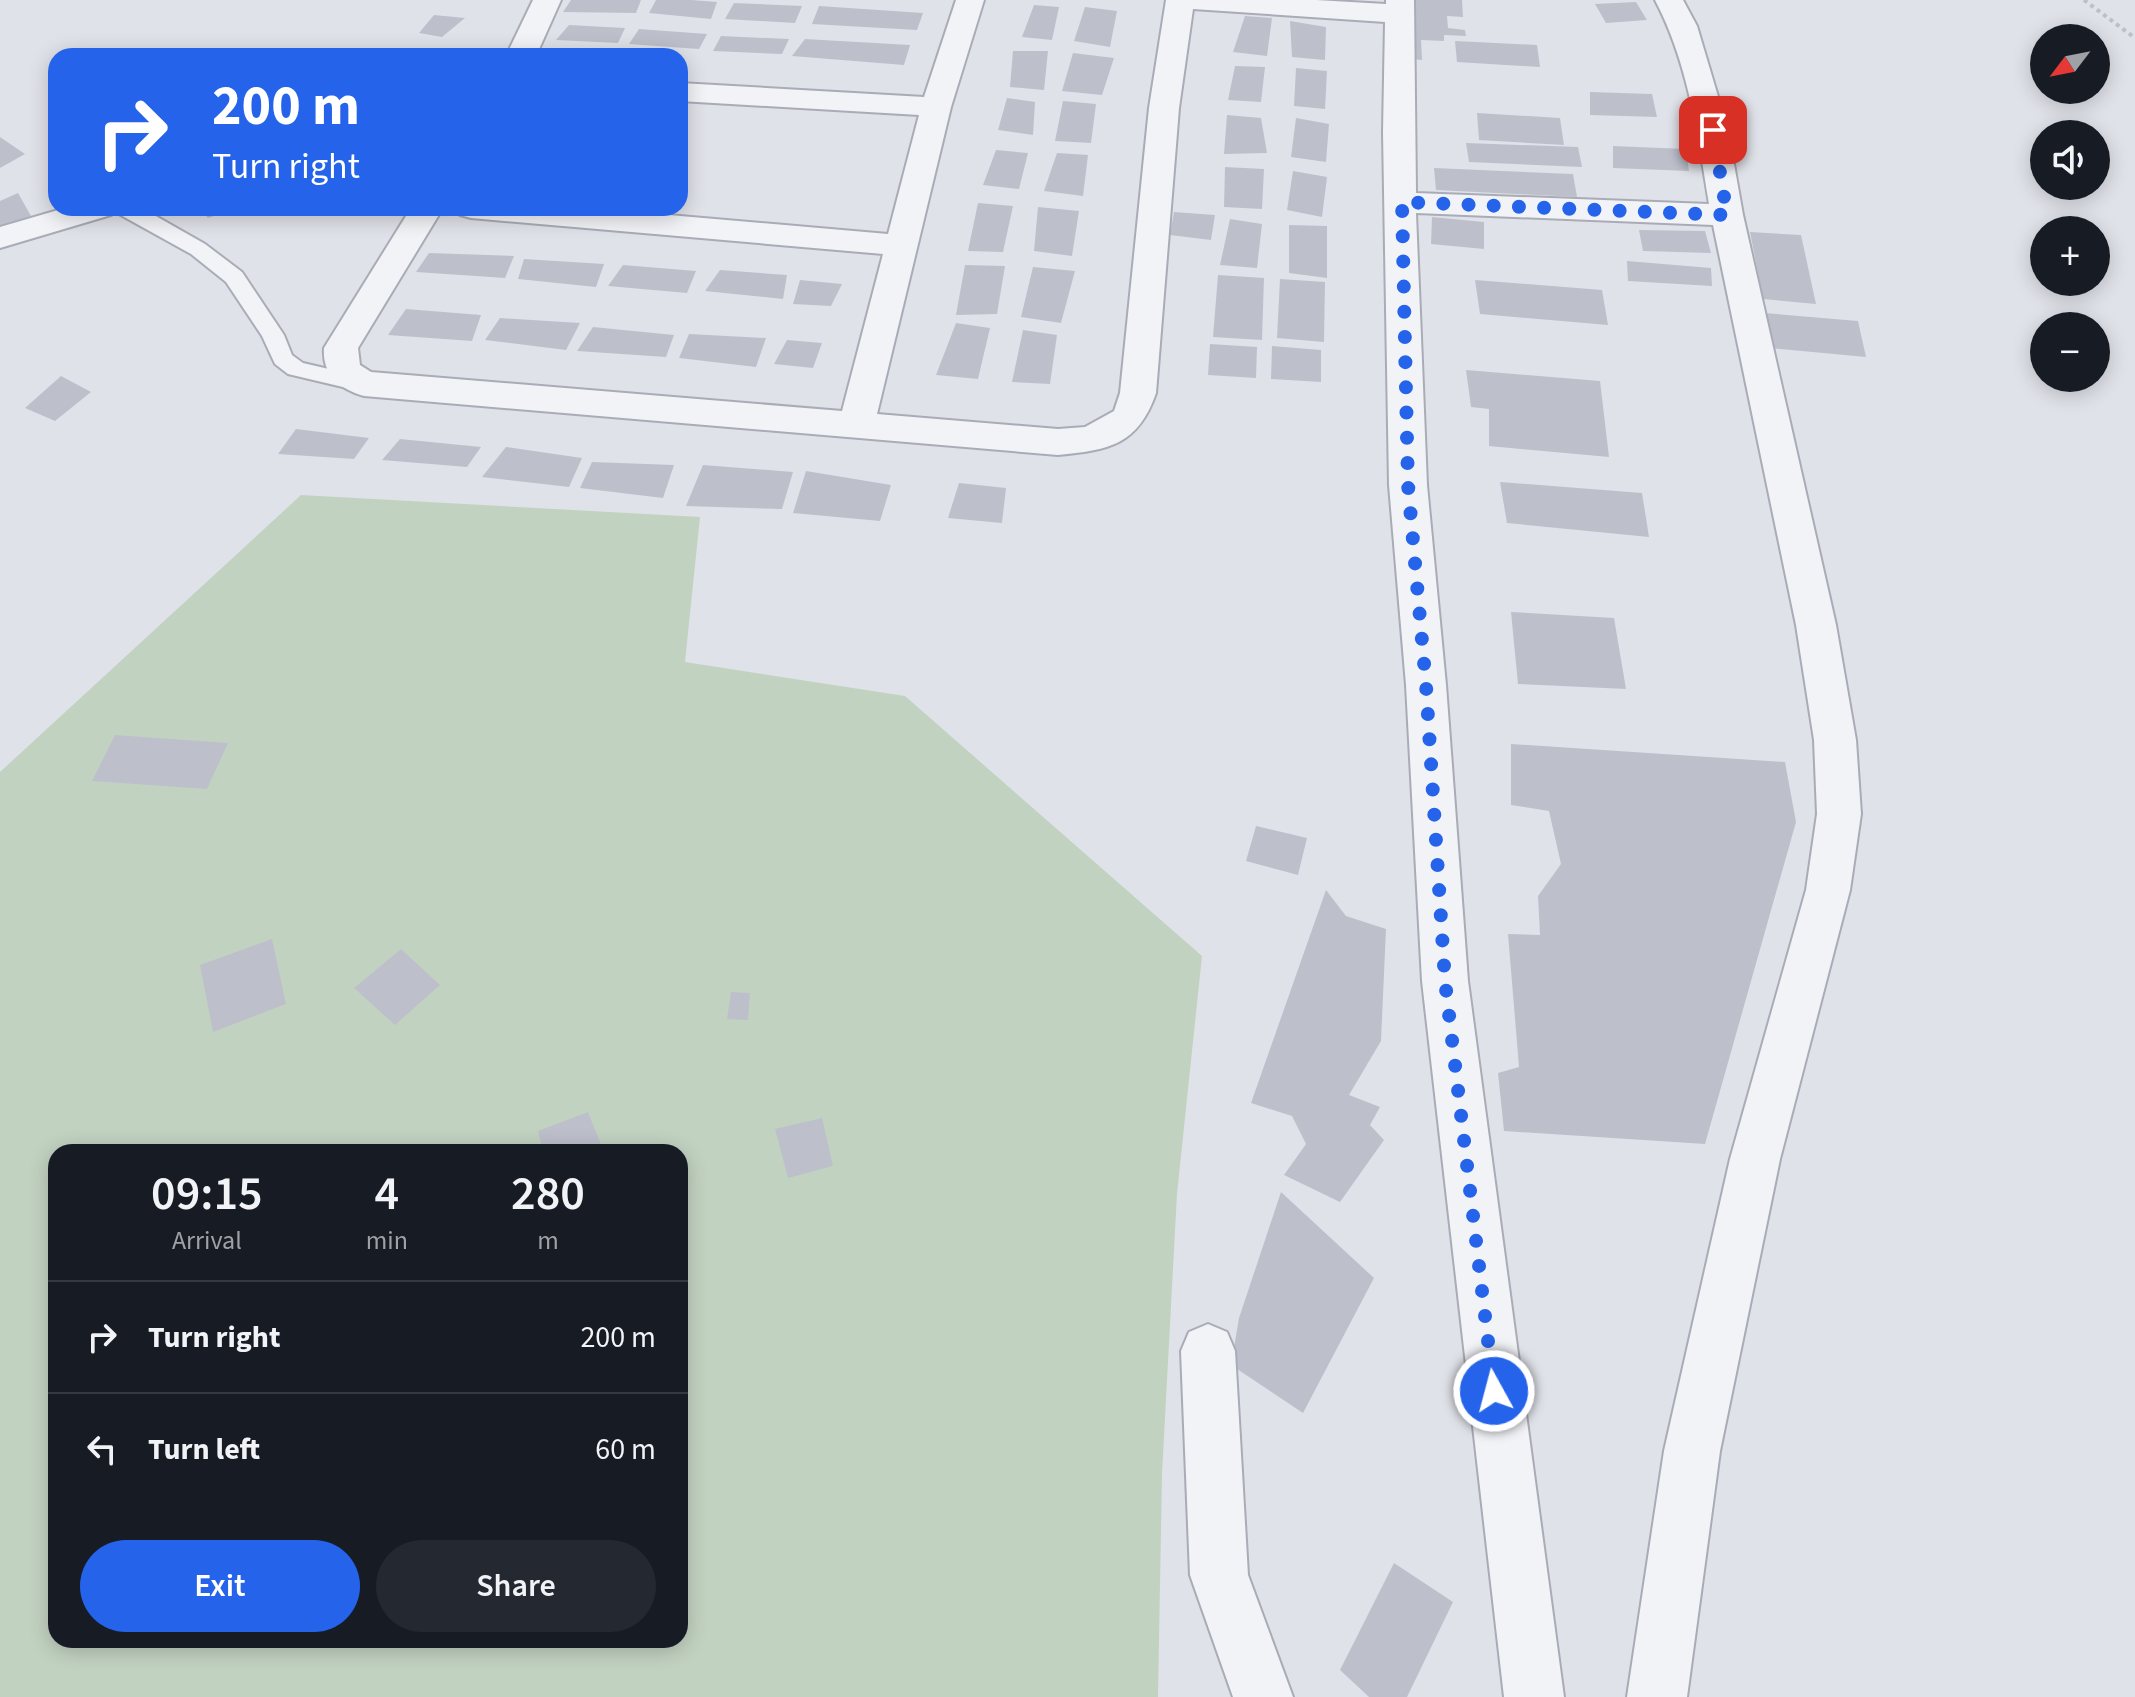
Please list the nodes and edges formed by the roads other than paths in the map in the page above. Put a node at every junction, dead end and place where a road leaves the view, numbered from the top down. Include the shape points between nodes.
1 (547, 0) edge
2 (970, 0) edge
3 (1181, 0) edge
4 (1669, 0) edge
5 (1400, 7) edge
6 (525, 48) edge
7 (688, 92) edge
8 (936, 107) junction
9 (1402, 202) junction
10 (1727, 215) junction
11 (73, 216) edge
12 (140, 216) edge
13 (422, 216) edge
14 (564, 216) edge
15 (0, 238) edge
16 (900, 245) junction
17 (364, 384) junction
18 (857, 423) junction
19 (1208, 1351) dead end
20 (1263, 1697) edge
21 (1534, 1697) edge
22 (1657, 1697) edge

1 - 6 street
2 - 8 street
3 - 5 street
3 - 18 street via 1164,108 1138,393 1129,418 1092,439 1058,442
4 - 10 street via 1683,26 1713,130
5 - 9 street
7 - 8 street
8 - 16 street
9 - 10 street
9 - 21 street via 1408,485 1445,981
10 - 22 street via 1816,625 1835,740 1839,814 1828,890 1755,1159 1692,1451
11 - 15 street
12 - 17 lane via 234,277 283,359 296,369
13 - 17 street via 341,348 340,364 348,376
14 - 16 street
16 - 18 street
17 - 18 street
19 - 20 street via 1219,1575

